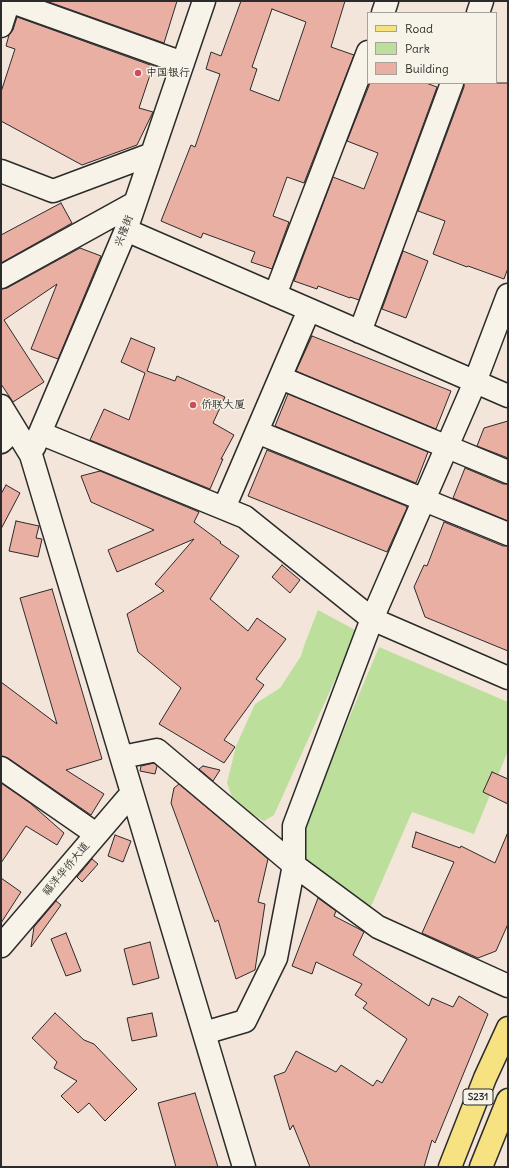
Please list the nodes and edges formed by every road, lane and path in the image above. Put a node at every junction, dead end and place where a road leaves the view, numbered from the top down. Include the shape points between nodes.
1 (204, 1) edge
2 (387, 1) edge
3 (482, 1) edge
4 (383, 12) edge
5 (478, 12) edge
6 (3, 14) edge
7 (367, 55) edge
8 (183, 63) junction
9 (452, 84) edge
10 (152, 154) junction
11 (1, 171) edge
12 (135, 203) junction
13 (126, 230) junction
14 (1, 277) edge
15 (275, 295) junction
16 (508, 295) edge
17 (309, 310) junction
18 (360, 332) junction
19 (281, 378) junction
20 (475, 382) junction
21 (508, 396) edge
22 (1, 406) edge
23 (257, 432) junction
24 (40, 433) junction
25 (8, 436) edge
26 (447, 448) junction
27 (31, 455) junction
28 (508, 472) edge
29 (424, 500) junction
30 (224, 508) junction
31 (508, 534) edge
32 (372, 619) junction
33 (508, 678) edge
34 (122, 757) junction
35 (1, 768) edge
36 (132, 793) junction
37 (96, 834) junction
38 (294, 865) junction
39 (1, 946) edge
40 (508, 986) edge
41 (508, 1028) edge
42 (204, 1033) junction
43 (508, 1100) edge
44 (244, 1167) edge
45 (450, 1167) edge
46 (481, 1167) edge

1 - 8 street, 兴隆街
2 - 4 street
3 - 5 street
6 - 8 street via 9,1
7 - 15 street
8 - 10 street, 兴隆街
9 - 18 street
10 - 11 street via 53,192
10 - 12 street, 兴隆街
12 - 13 street, 兴隆街
12 - 14 street
13 - 15 street
13 - 24 street, 兴隆街
15 - 17 street
16 - 20 street
17 - 18 street
17 - 19 street
18 - 20 street
19 - 23 street
19 - 26 street
20 - 21 street
20 - 26 street
22 - 25 street
23 - 29 street
23 - 30 street
24 - 27 street, 兴隆街
24 - 30 street
25 - 27 street
26 - 28 street
26 - 29 street
27 - 34 street
29 - 31 street
29 - 32 street
30 - 32 street via 245,517
32 - 33 street
32 - 38 street via 294,826
34 - 36 street
34 - 38 street via 157,750
35 - 37 street
36 - 37 street, 福洋华侨大道
36 - 42 street
37 - 39 street, 福洋华侨大道
38 - 40 street via 378,927
38 - 42 street via 276,958 245,1021
41 - 45 main road, S231
42 - 44 street
43 - 46 main road, S231

